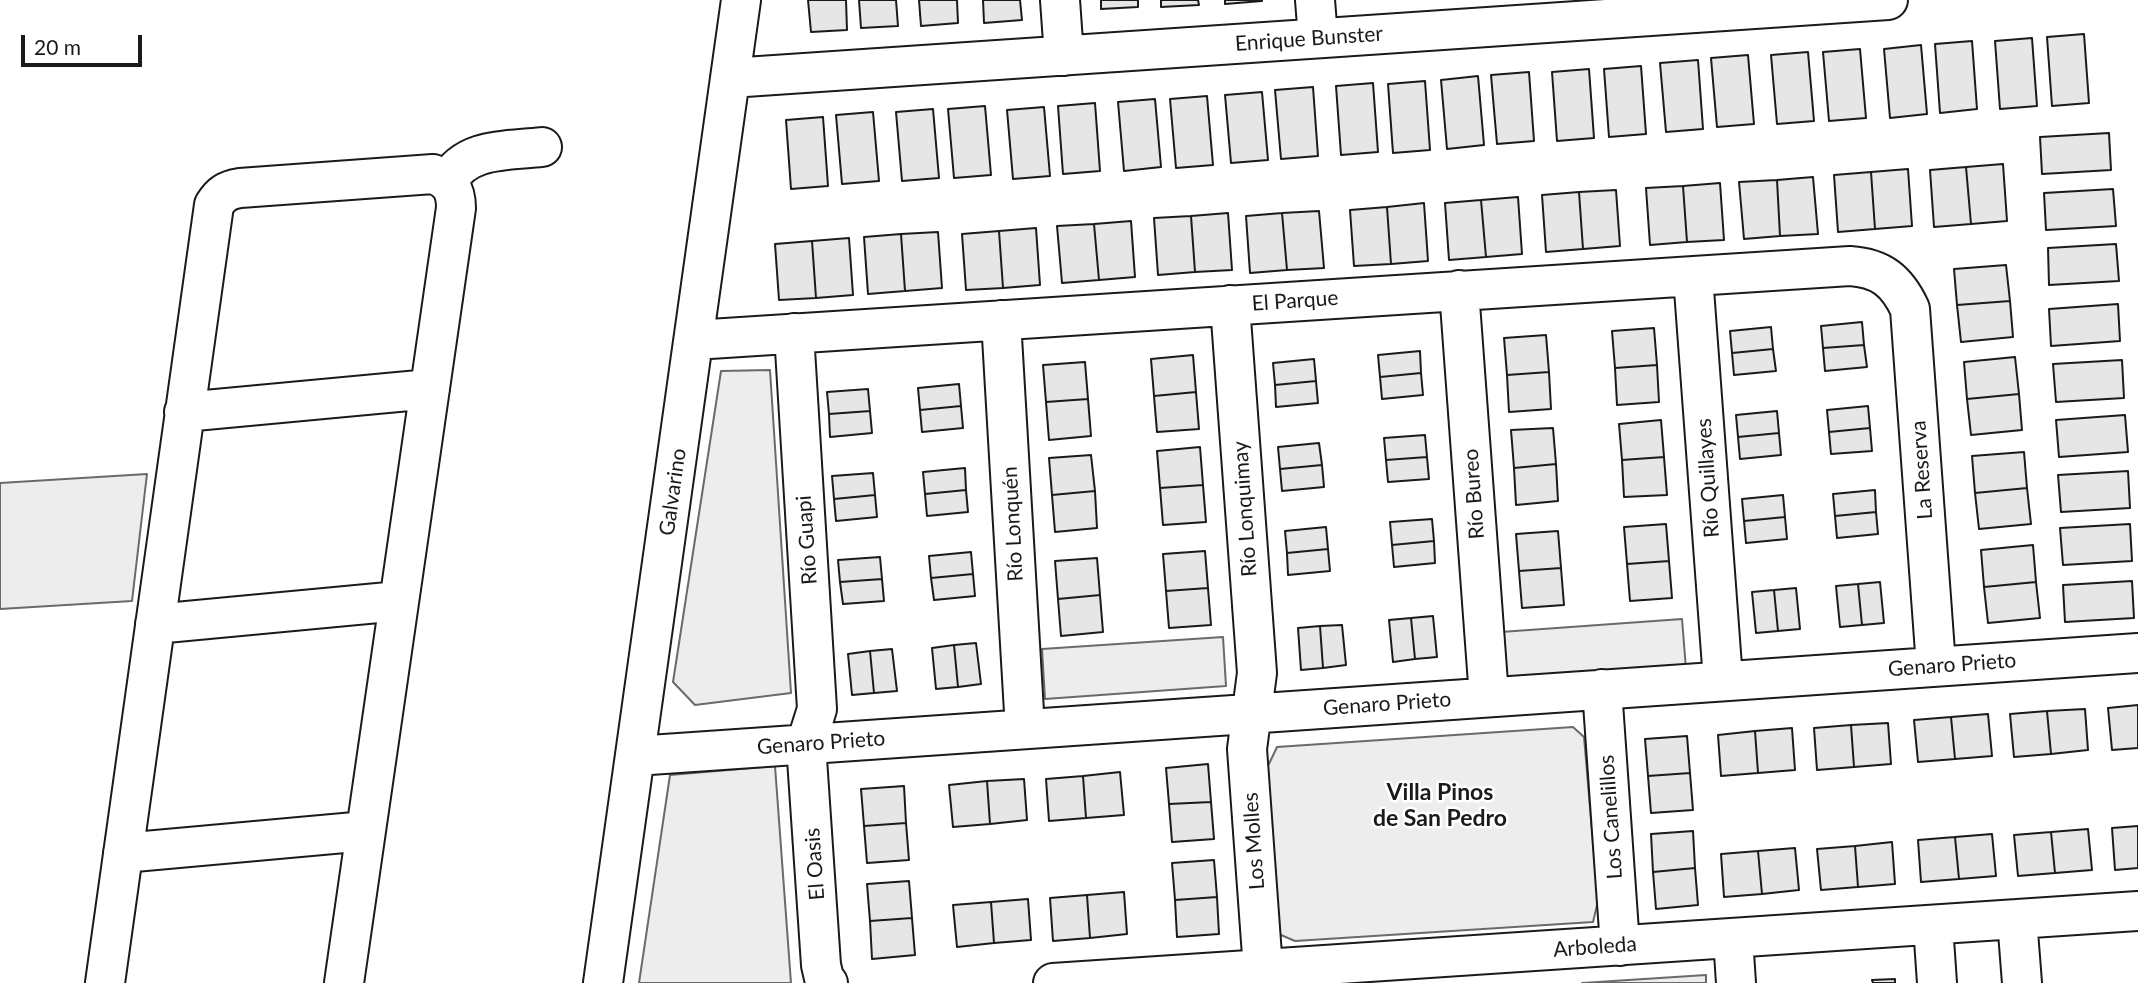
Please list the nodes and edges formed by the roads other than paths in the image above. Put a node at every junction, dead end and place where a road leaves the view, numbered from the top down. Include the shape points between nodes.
1 (741, 0) edge
2 (1060, 0) edge
3 (1315, 0) edge
4 (1888, 0) edge
5 (1820, 2) edge
6 (1567, 11) edge
7 (1318, 38) junction
8 (1064, 56) junction
9 (730, 78) junction
10 (542, 147) dead end
11 (448, 181) junction
12 (1693, 276) junction
13 (1891, 281) joint
14 (1460, 290) junction
15 (1230, 305) junction
16 (1001, 320) junction
17 (794, 333) junction
18 (694, 340) junction
19 (430, 388) junction
20 (184, 412) junction
21 (399, 601) junction
22 (155, 624) junction
23 (2138, 653) edge
24 (1936, 666) junction
25 (1723, 680) junction
26 (1602, 689) junction
27 (1489, 697) junction
28 (1252, 713) junction
29 (1025, 729) junction
30 (806, 744) junction
31 (635, 756) junction
32 (366, 831) junction
33 (123, 853) junction
34 (2138, 911) edge
35 (2017, 919) junction
36 (1933, 925) junction
37 (1733, 938) junction
38 (1620, 946) junction
39 (1498, 968) edge
40 (1264, 976) edge
41 (105, 983) edge
42 (344, 983) edge
43 (603, 983) edge
44 (828, 983) edge
45 (1053, 983) edge
46 (1736, 983) edge
47 (1937, 983) edge
48 (2022, 983) edge

1 - 9 street, Galvarino
2 - 8 street
3 - 7 street
4 - 5 street, Enrique Bunster
5 - 6 street, Enrique Bunster
6 - 7 street, Enrique Bunster
7 - 8 street, Enrique Bunster
8 - 9 street, Enrique Bunster
9 - 18 street, Galvarino
10 - 11 street via 472,157 459,165
11 - 19 street via 456,208
11 - 20 street via 425,174 240,188 219,197 212,215
12 - 13 street, El Parque via 1850,266 1879,272
12 - 14 street, El Parque
12 - 25 street, Río Quillayes
13 - 24 street, La Reserva via 1910,309
14 - 15 street, El Parque
14 - 27 street, Río Bureo
15 - 16 street, El Parque
15 - 28 street, Río Lonquimay via 1258,673
16 - 17 street, El Parque
16 - 29 street, Río Lonquén
17 - 18 street, El Parque
17 - 30 street, Río Guapi via 817,709
18 - 31 street, Galvarino
19 - 20 street
19 - 21 street
20 - 22 street
21 - 22 street
21 - 32 street
22 - 33 street
23 - 24 street, Genaro Prieto
24 - 25 street, Genaro Prieto
25 - 26 street, Genaro Prieto
26 - 27 street, Genaro Prieto
26 - 38 street, Los Canelillos
27 - 28 street, Genaro Prieto
28 - 29 street, Genaro Prieto
28 - 40 street, Los Molles via 1247,749
29 - 30 street, Genaro Prieto
30 - 31 street, Genaro Prieto
30 - 44 street, El Oasis via 821,965
31 - 43 street, Galvarino
32 - 33 street
32 - 42 street
33 - 41 street
34 - 35 street, Arboleda
35 - 36 street, Arboleda
35 - 48 street
36 - 37 street, Arboleda
36 - 47 street
37 - 38 street, Arboleda
37 - 46 street
38 - 39 street, Arboleda
39 - 40 street, Arboleda
40 - 45 street, Arboleda

